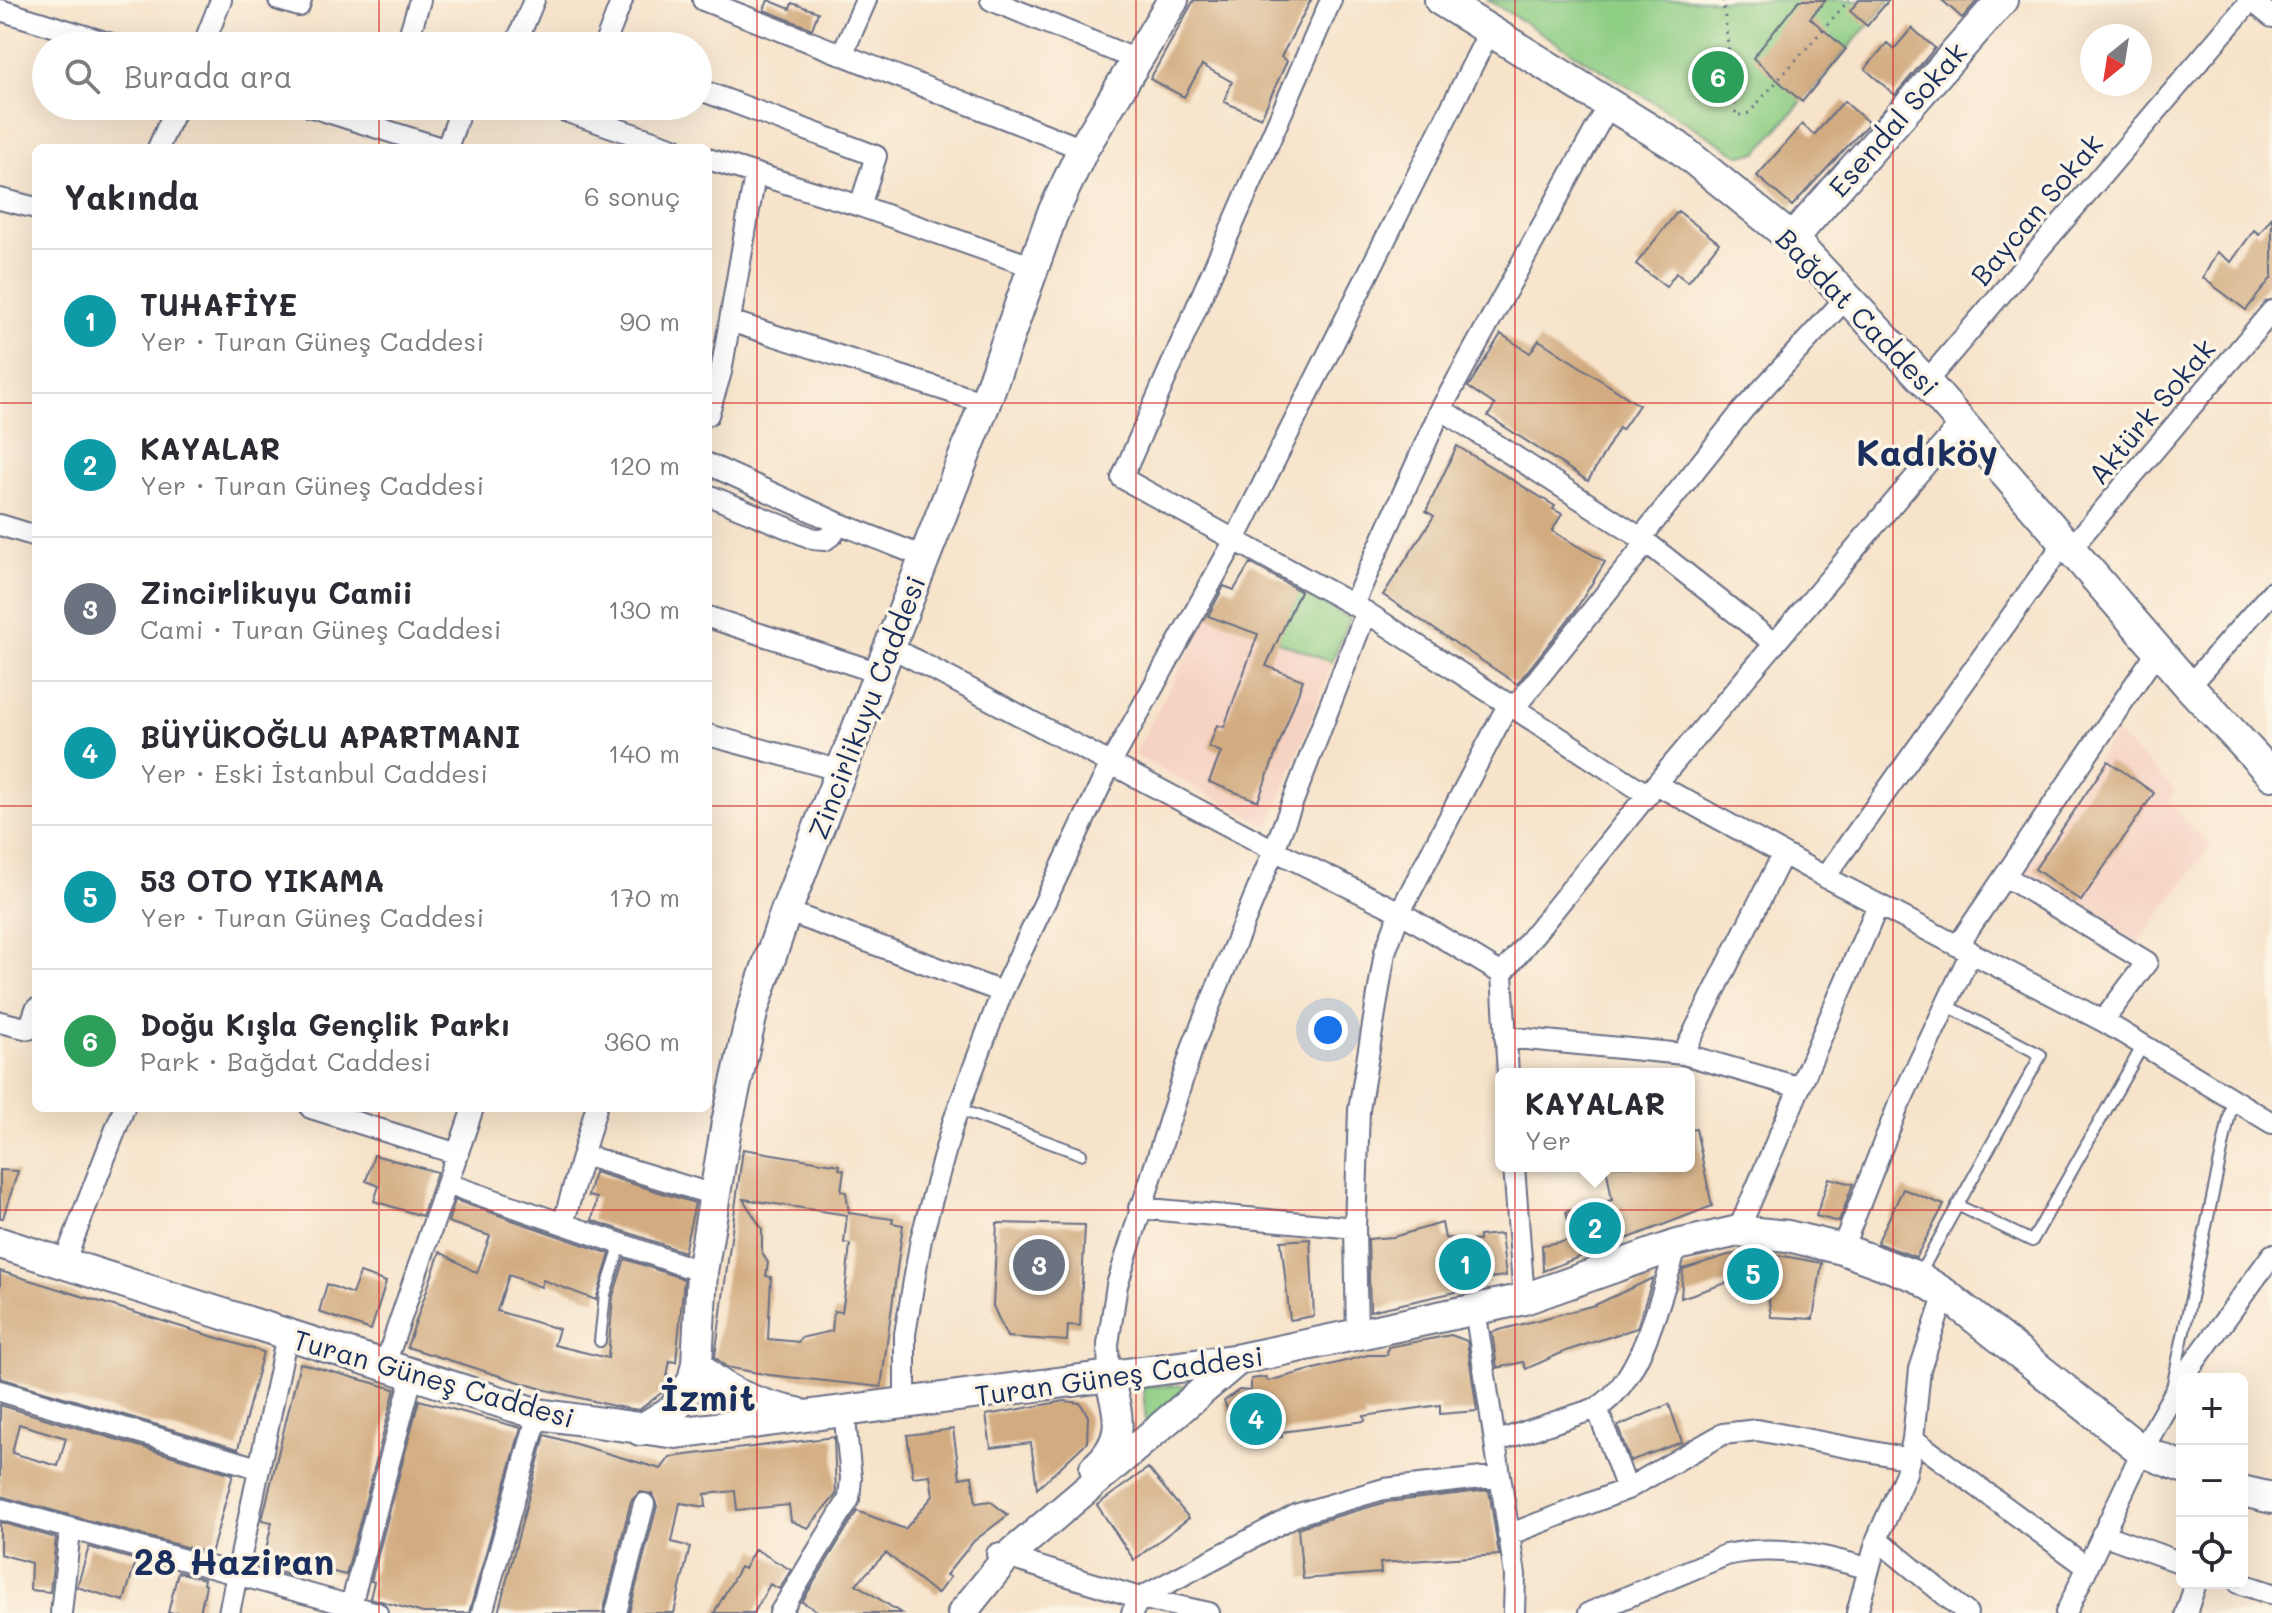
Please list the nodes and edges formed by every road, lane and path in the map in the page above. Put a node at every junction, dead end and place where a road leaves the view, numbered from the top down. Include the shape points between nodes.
1 (221, 0) edge
2 (279, 0) edge
3 (301, 0) edge
4 (420, 0) edge
5 (534, 0) edge
6 (622, 0) edge
7 (703, 0) edge
8 (866, 0) edge
9 (991, 0) edge
10 (1173, 0) edge
11 (1331, 0) edge
12 (1440, 0) edge
13 (1723, 0) edge
14 (1849, 0) edge
15 (2002, 0) edge
16 (2251, 0) edge
17 (733, 6) edge
18 (0, 10) edge
19 (2272, 17) edge
20 (1490, 30) junction
21 (72, 32) edge
22 (208, 32) edge
23 (410, 32) edge
24 (521, 32) edge
25 (609, 32) edge
26 (842, 55) junction
27 (1137, 60) junction
28 (712, 94) edge
29 (1610, 103) junction
30 (171, 120) edge
31 (354, 120) edge
32 (456, 120) edge
33 (612, 120) edge
34 (160, 144) edge
35 (431, 144) edge
36 (446, 144) edge
37 (665, 144) edge
38 (1083, 149) junction
39 (712, 160) edge
40 (755, 175) junction
41 (0, 199) edge
42 (860, 206) junction
43 (32, 207) edge
44 (1792, 239) junction
45 (1034, 267) junction
46 (1847, 297) junction
47 (2272, 311) edge
48 (730, 321) junction
49 (1926, 382) junction
50 (712, 398) edge
51 (985, 403) junction
52 (1441, 409) junction
53 (1962, 422) junction
54 (712, 466) edge
55 (712, 497) edge
56 (838, 523) junction
57 (0, 525) edge
58 (32, 535) edge
59 (1236, 538) junction
60 (1644, 540) junction
61 (2069, 543) junction
62 (924, 557) junction
63 (2272, 592) edge
64 (1359, 609) junction
65 (712, 618) edge
66 (1775, 644) junction
67 (2158, 650) junction
68 (884, 659) junction
69 (2189, 686) junction
70 (1512, 705) junction
71 (712, 736) edge
72 (1112, 761) junction
73 (842, 771) junction
74 (2272, 775) edge
75 (1652, 790) junction
76 (1274, 850) junction
77 (1783, 854) junction
78 (2005, 876) junction
79 (1825, 877) junction
80 (1878, 905) junction
81 (786, 911) junction
82 (1400, 912) junction
83 (1964, 949) junction
84 (1502, 974) junction
85 (1002, 992) junction
86 (1946, 1005) junction
87 (32, 1020) edge
88 (2103, 1021) junction
89 (0, 1022) edge
90 (1505, 1037) junction
91 (2143, 1045) junction
92 (1683, 1054) junction
93 (1508, 1068) edge
94 (1798, 1087) junction
95 (2233, 1099) junction
96 (958, 1109) junction
97 (122, 1112) edge
98 (338, 1112) edge
99 (472, 1112) edge
100 (595, 1112) edge
101 (365, 1116) edge
102 (2272, 1123) edge
103 (458, 1154) junction
104 (1081, 1154) dead end
105 (583, 1155) junction
106 (1514, 1172) edge
107 (448, 1184) junction
108 (714, 1195) junction
109 (1957, 1205) junction
110 (1139, 1208) junction
111 (563, 1224) junction
112 (1355, 1228) junction
113 (1738, 1231) junction
114 (0, 1243) edge
115 (621, 1244) junction
116 (1677, 1245) junction
117 (1842, 1249) junction
118 (2272, 1255) edge
119 (64, 1263) junction
120 (702, 1272) junction
121 (1918, 1277) junction
122 (1945, 1294) junction
123 (1524, 1299) junction
124 (1475, 1309) junction
125 (287, 1335) junction
126 (1357, 1335) junction
127 (600, 1341) dead end
128 (1240, 1359) junction
129 (697, 1363) junction
130 (398, 1372) junction
131 (2186, 1373) edge
132 (1109, 1378) junction
133 (2176, 1388) edge
134 (0, 1391) edge
135 (2170, 1396) junction
136 (905, 1404) junction
137 (1597, 1408) junction
138 (844, 1410) junction
139 (538, 1414) junction
140 (802, 1414) junction
141 (640, 1430) junction
142 (1913, 1439) junction
143 (1495, 1442) junction
144 (2142, 1451) junction
145 (1910, 1459) junction
146 (1122, 1461) junction
147 (2176, 1465) edge
148 (258, 1468) junction
149 (1500, 1476) junction
150 (1627, 1489) junction
151 (2248, 1492) edge
152 (2272, 1498) edge
153 (644, 1504) dead end
154 (0, 1509) edge
155 (70, 1530) junction
156 (2102, 1534) junction
157 (1508, 1535) junction
158 (1877, 1539) junction
159 (1000, 1555) junction
160 (2176, 1561) edge
161 (2087, 1567) junction
162 (1867, 1568) junction
163 (237, 1576) junction
164 (2248, 1586) edge
165 (2194, 1589) edge
166 (2272, 1594) edge
167 (351, 1605) junction
168 (1136, 1606) edge
169 (61, 1613) edge
170 (229, 1613) edge
171 (377, 1613) edge
172 (482, 1613) edge
173 (616, 1613) edge
174 (780, 1613) edge
175 (945, 1613) edge
176 (962, 1613) edge
177 (1209, 1613) edge
178 (1514, 1613) edge
179 (1589, 1613) edge
180 (1857, 1613) edge
181 (1967, 1613) edge
182 (2066, 1613) edge
183 (2186, 1613) edge

1 - 22 street
2 - 3 street via 299,6
4 - 23 street
5 - 24 street
6 - 25 street
7 - 17 street
8 - 26 street
9 - 27 street
10 - 27 main road, Zincirlikuyu Caddesi
11 - 59 street via 1122,478
12 - 20 main road, Bağdat Caddesi
13 - 14 path via 1736,116 1749,113
15 - 44 main road, Esendal Sokak
16 - 19 street
16 - 49 street, Baycan Sokak
17 - 26 street
18 - 21 street
20 - 29 main road, Bağdat Caddesi
20 - 59 street
26 - 38 street
27 - 38 main road, Zincirlikuyu Caddesi
28 - 42 street via 876,156
29 - 44 main road, Bağdat Caddesi via 1689,155
29 - 52 street
30 - 34 street
31 - 35 street
32 - 36 street
33 - 37 street
38 - 45 main road, Zincirlikuyu Caddesi
39 - 40 street
40 - 42 street
40 - 48 street
41 - 43 street
42 - 45 street
44 - 46 main road, Bağdat Caddesi
45 - 51 main road, Zincirlikuyu Caddesi
46 - 49 main road, Bağdat Caddesi
46 - 60 street via 1743,410
47 - 61 street, Aktürk Sokak
48 - 50 street
48 - 51 street
49 - 53 main road, Bağdat Caddesi
51 - 62 main road, Zincirlikuyu Caddesi
52 - 60 street
52 - 64 street
53 - 61 main road, Bağdat Caddesi
53 - 66 street
54 - 56 street
55 - 56 street via 814,539 825,540
56 - 62 street
57 - 58 street
59 - 64 street
59 - 72 street
60 - 66 street
60 - 70 street
61 - 67 main road, Bağdat Caddesi
61 - 79 street, Aktürk Sokak
62 - 68 main road, Zincirlikuyu Caddesi
63 - 69 street
64 - 70 street
64 - 76 street
65 - 68 street
66 - 75 street
67 - 69 main road, Bağdat Caddesi
67 - 78 street
68 - 72 street
68 - 73 main road, Zincirlikuyu Caddesi
69 - 74 main road, Bağdat Caddesi
70 - 75 street
70 - 82 street
71 - 73 street
72 - 76 street
72 - 85 street
73 - 81 main road, Zincirlikuyu Caddesi
75 - 77 street
75 - 84 street
76 - 82 street
76 - 110 street via 1194,1043
77 - 79 street
77 - 92 street
78 - 83 street
78 - 88 street via 2147,962
79 - 80 street
80 - 83 street
80 - 94 street
81 - 85 street
81 - 108 main road, Zincirlikuyu Caddesi via 741,1055
82 - 84 street
82 - 112 street via 1379,977 1359,1110
83 - 86 street
83 - 88 street
84 - 90 street
85 - 96 street
86 - 109 lane via 2041,1055
86 - 117 street via 1897,1109
87 - 89 street via 29,1029
88 - 91 street
90 - 92 street
90 - 93 street
91 - 95 street
91 - 109 lane via 2032,1241
92 - 94 street
94 - 113 street
95 - 102 street
95 - 135 lane
96 - 104 lane
96 - 136 street via 913,1273 905,1334
97 - 119 street
98 - 101 street
99 - 103 street
100 - 105 street
101 - 103 street
103 - 107 street
105 - 108 street
105 - 111 street
106 - 123 street
107 - 111 street
107 - 130 street
108 - 120 main road, Zincirlikuyu Caddesi
109 - 121 lane
110 - 112 street
110 - 132 street via 1112,1310
111 - 115 street
112 - 126 street
113 - 116 main road, Turan Güneş Caddesi
113 - 117 main road, Turan Güneş Caddesi
114 - 119 main road, Turan Güneş Caddesi
115 - 120 street
115 - 127 lane via 605,1294
116 - 123 main road, Turan Güneş Caddesi
116 - 137 street via 1644,1342 1618,1390
117 - 121 main road, Turan Güneş Caddesi
118 - 131 street
119 - 125 main road, Turan Güneş Caddesi
120 - 129 main road, Zincirlikuyu Caddesi
121 - 122 main road, Turan Güneş Caddesi
122 - 142 street via 1920,1369
122 - 144 main road, Turan Güneş Caddesi
123 - 124 main road, Turan Güneş Caddesi
124 - 126 main road, Turan Güneş Caddesi
124 - 143 street
125 - 130 main road, Turan Güneş Caddesi
125 - 148 street
126 - 128 main road, Turan Güneş Caddesi
128 - 132 main road, Turan Güneş Caddesi
128 - 146 main road
129 - 140 main road via 735,1391
129 - 141 main road, Zincirlikuyu Caddesi via 681,1401
130 - 139 main road, Turan Güneş Caddesi
130 - 167 street
132 - 136 main road, Turan Güneş Caddesi
132 - 146 main road via 1128,1392 1137,1415 1135,1437
132 - 159 main road via 1118,1429 1112,1450
133 - 135 street
134 - 148 street
135 - 144 street
136 - 138 main road, Turan Güneş Caddesi
137 - 143 street
137 - 150 street
138 - 140 main road, Turan Güneş Caddesi
138 - 174 street via 849,1499
139 - 141 main road, Turan Güneş Caddesi
139 - 172 street
140 - 141 main road, Turan Güneş Caddesi via 676,1433
142 - 145 street
142 - 161 street
143 - 149 street
144 - 147 main road, Turan Güneş Caddesi
144 - 156 street
145 - 150 street via 1757,1430 1731,1431
145 - 158 street
146 - 159 main road
148 - 163 street
149 - 157 street
149 - 168 street via 1384,1489 1298,1514
150 - 157 street
151 - 152 main road
153 - 173 street
154 - 155 street
155 - 163 street
155 - 169 street
156 - 160 street
156 - 161 street
157 - 178 street
158 - 162 street
158 - 181 street
159 - 168 street
159 - 175 main road
159 - 176 main road
161 - 182 street
162 - 179 street via 1795,1550 1750,1550 1726,1555
162 - 180 street
163 - 167 street
163 - 170 street
164 - 166 street
165 - 183 street
167 - 171 street
168 - 177 street

